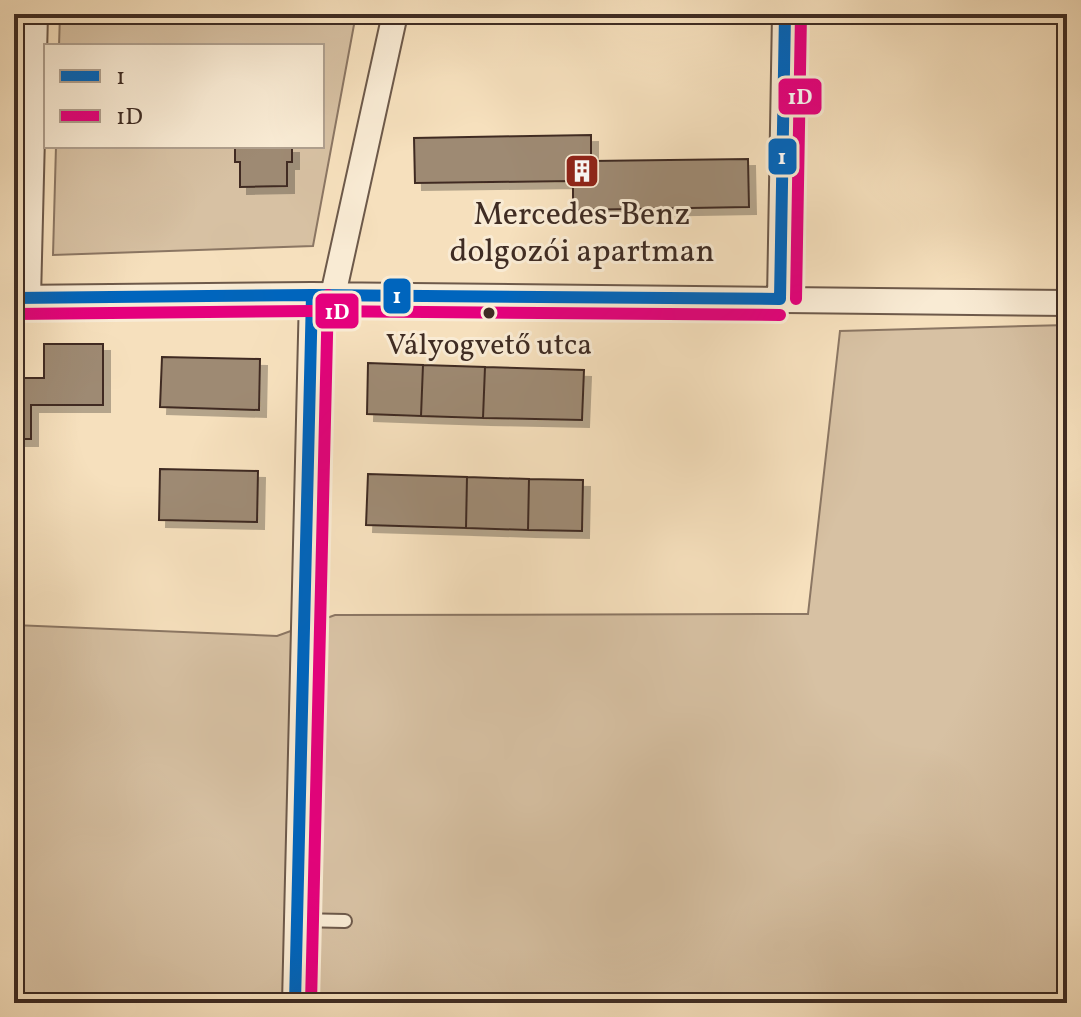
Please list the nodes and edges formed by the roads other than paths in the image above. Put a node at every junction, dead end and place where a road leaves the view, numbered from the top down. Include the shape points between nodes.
1 (35, 14) edge
2 (395, 14) edge
3 (785, 14) edge
4 (323, 295) junction
5 (21, 298) edge
6 (780, 299) junction
7 (1067, 303) edge
8 (297, 920) junction
9 (345, 921) dead end
10 (295, 1003) edge

1 - 5 street
2 - 4 street
3 - 6 street
4 - 5 street
4 - 6 street
4 - 8 street
6 - 7 street
8 - 9 lane
8 - 10 street

